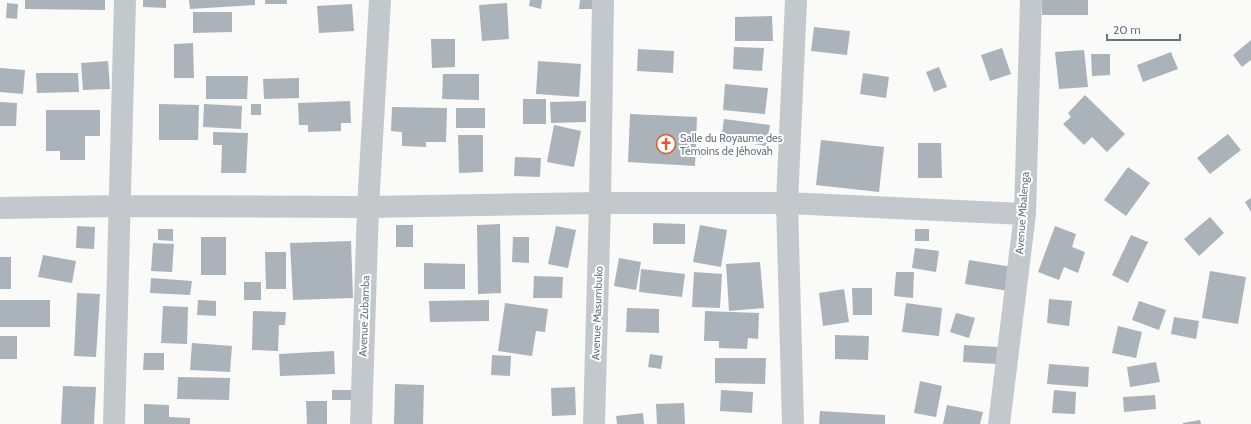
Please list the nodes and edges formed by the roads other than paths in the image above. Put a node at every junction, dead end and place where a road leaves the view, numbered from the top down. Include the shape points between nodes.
1 (125, 0) edge
2 (380, 0) edge
3 (603, 0) edge
4 (796, 0) edge
5 (1031, 0) edge
6 (600, 203) junction
7 (787, 203) junction
8 (119, 206) junction
9 (368, 207) junction
10 (0, 208) edge
11 (1025, 214) junction
12 (114, 424) edge
13 (361, 424) edge
14 (594, 424) edge
15 (793, 424) edge
16 (998, 424) edge

1 - 8 street
2 - 9 street, Avenue Zubamba
3 - 6 street, Avenue Masumbuko
4 - 7 street
5 - 11 street, Avenue Mbalenga
6 - 7 street
6 - 9 street
6 - 14 street, Avenue Masumbuko
7 - 11 street
7 - 15 street
8 - 9 street
8 - 10 street
8 - 12 street
9 - 13 street, Avenue Zubamba
11 - 16 street, Avenue Mbalenga

